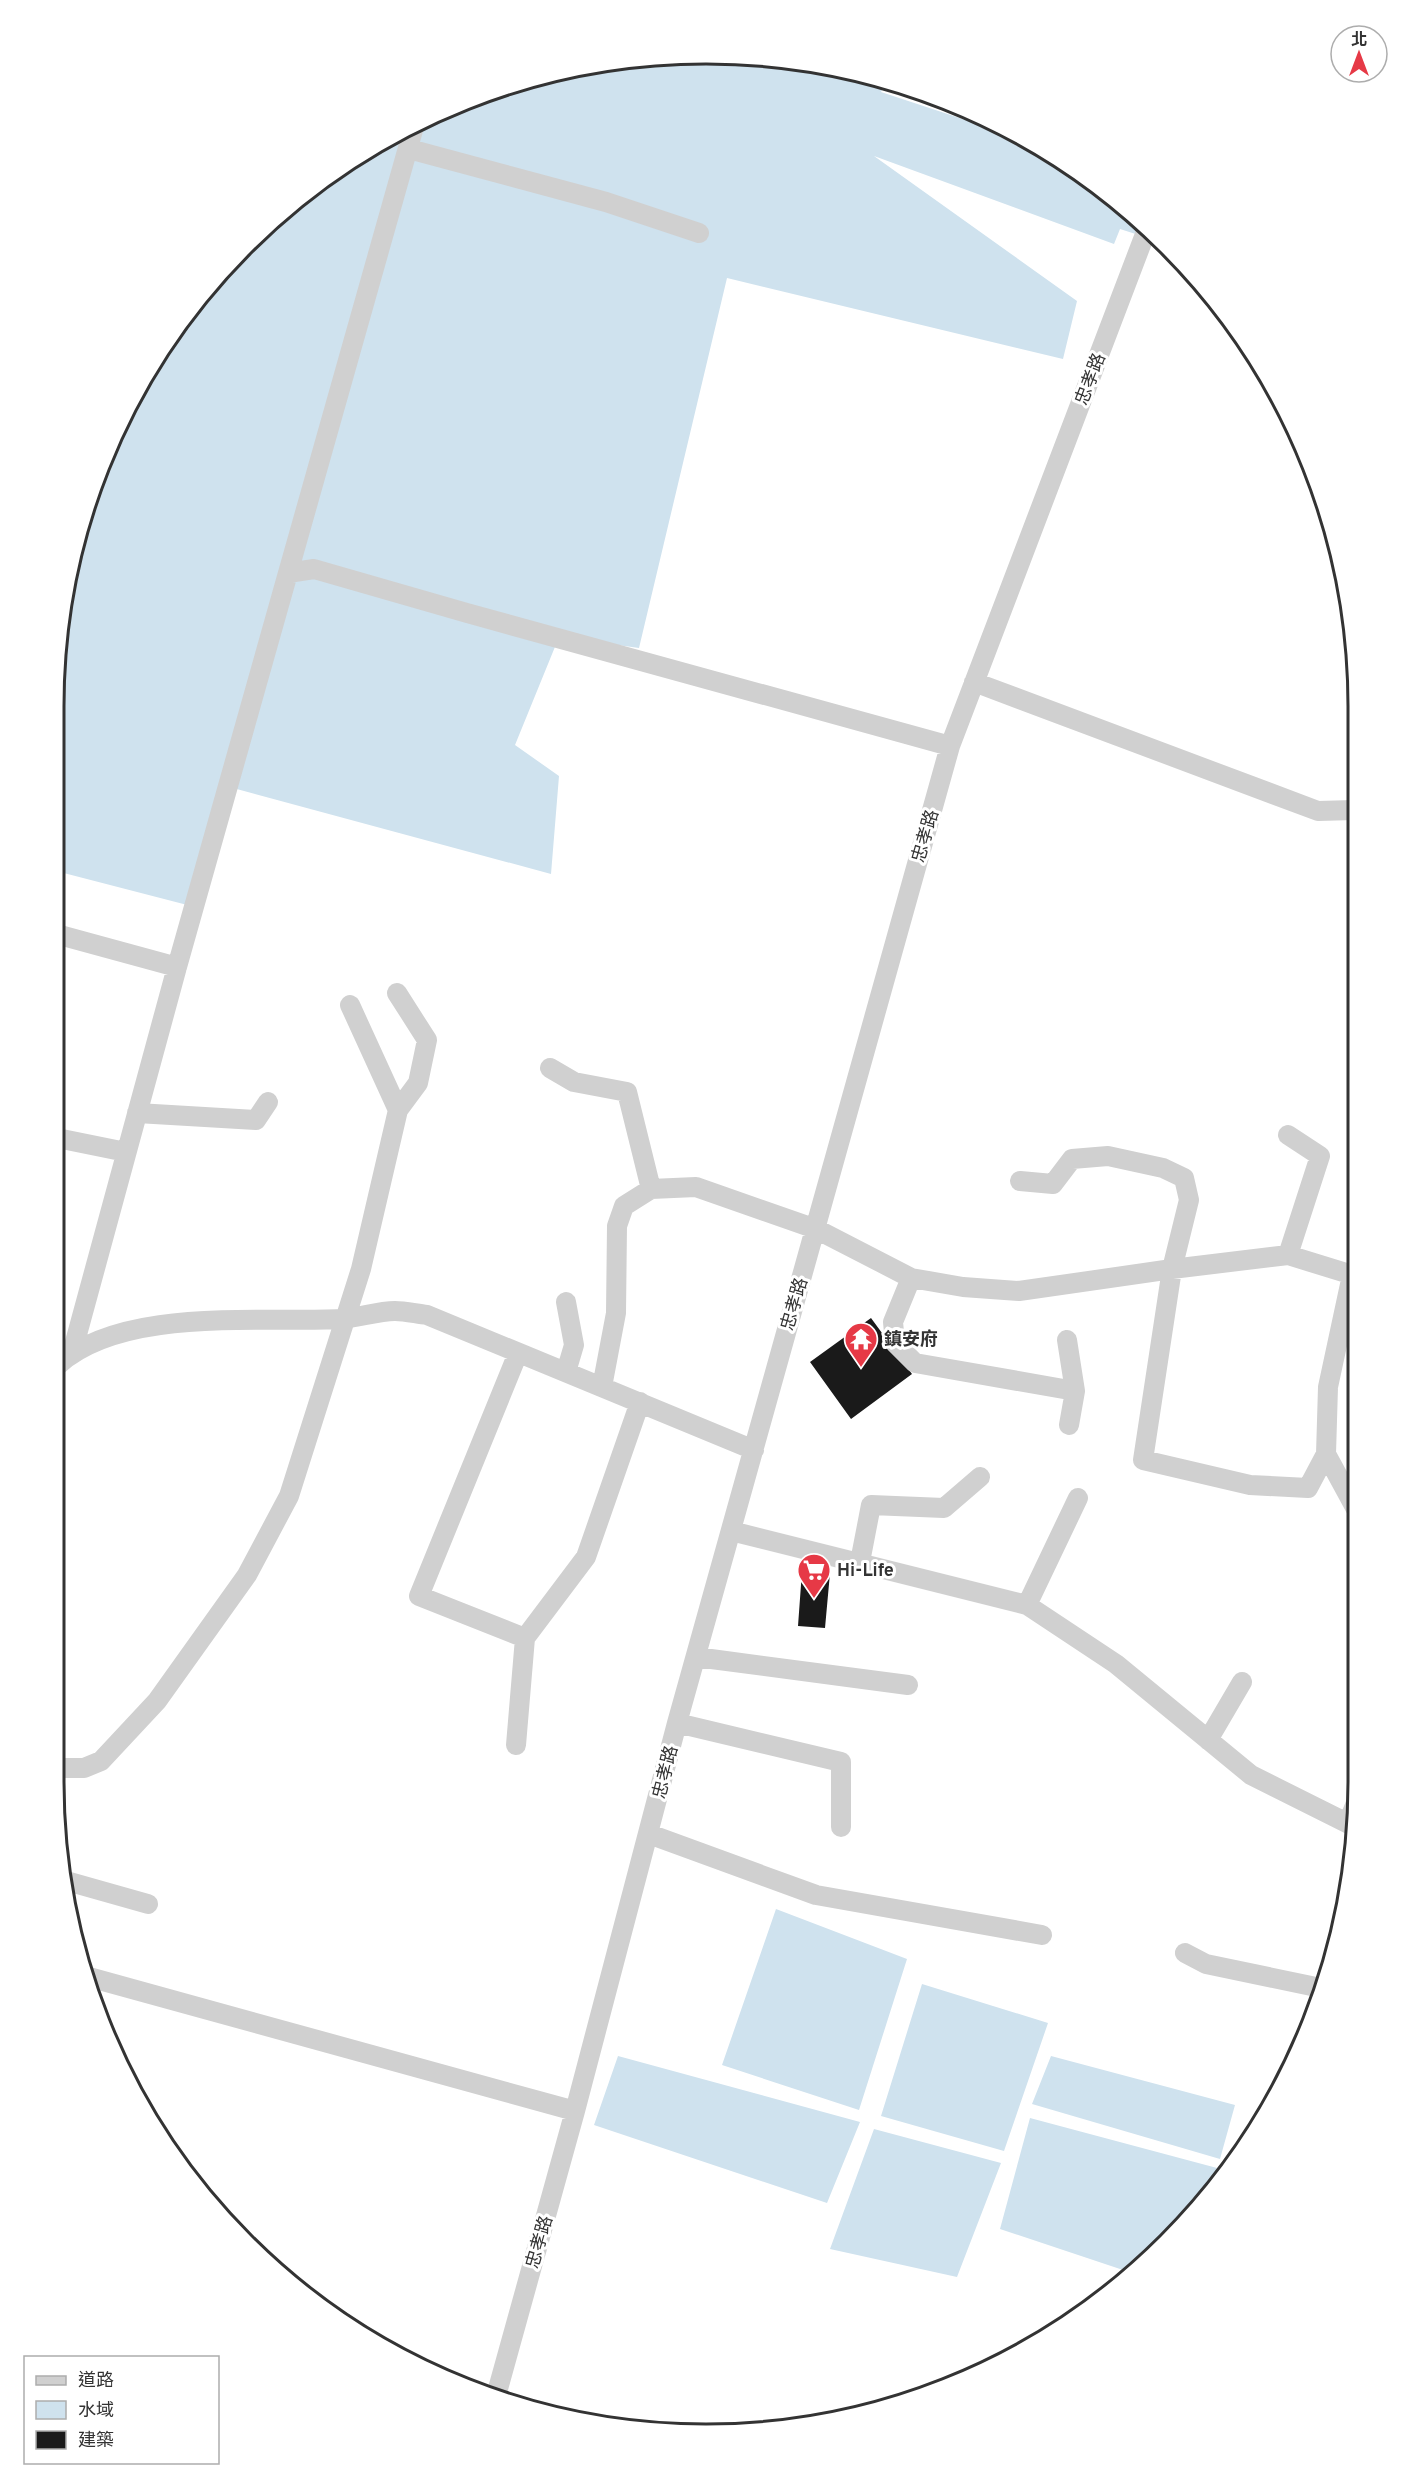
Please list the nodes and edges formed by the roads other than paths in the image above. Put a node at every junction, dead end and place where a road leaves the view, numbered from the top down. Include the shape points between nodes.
1 (412, 137) edge
2 (409, 149) junction
3 (699, 232) dead end
4 (1144, 237) edge
5 (288, 573) junction
6 (974, 682) junction
7 (950, 746) junction
8 (1348, 810) edge
9 (64, 936) edge
10 (177, 967) junction
11 (396, 993) dead end
12 (350, 1005) dead end
13 (549, 1068) dead end
14 (268, 1102) dead end
15 (398, 1110) junction
16 (137, 1113) junction
17 (1288, 1135) dead end
18 (64, 1139) edge
19 (126, 1152) junction
20 (1020, 1181) dead end
21 (651, 1189) junction
22 (816, 1229) junction
23 (1288, 1255) junction
24 (1172, 1269) junction
25 (1348, 1274) edge
26 (911, 1278) junction
27 (566, 1302) dead end
28 (1348, 1302) edge
29 (343, 1319) junction
30 (1067, 1340) dead end
31 (518, 1353) junction
32 (65, 1359) edge
33 (566, 1372) junction
34 (603, 1387) junction
35 (1076, 1391) junction
36 (640, 1402) junction
37 (1069, 1425) dead end
38 (754, 1450) junction
39 (1326, 1454) junction
40 (980, 1478) dead end
41 (1348, 1494) edge
42 (1078, 1497) dead end
43 (731, 1530) junction
44 (860, 1562) junction
45 (1027, 1605) junction
46 (525, 1638) junction
47 (696, 1657) junction
48 (1242, 1682) dead end
49 (908, 1685) dead end
50 (677, 1723) junction
51 (1208, 1740) junction
52 (516, 1744) dead end
53 (64, 1768) edge
54 (1347, 1823) edge
55 (842, 1827) dead end
56 (649, 1834) junction
57 (73, 1883) edge
58 (148, 1904) dead end
59 (1042, 1935) dead end
60 (1185, 1953) dead end
61 (97, 1982) edge
62 (1314, 1987) edge
63 (575, 2111) junction
64 (498, 2388) edge

1 - 2 street
2 - 3 street via 606,202
2 - 5 street
4 - 6 street, 忠孝路
5 - 7 street via 314,569
5 - 10 street
6 - 7 street, 忠孝路
6 - 8 street via 1318,811
7 - 22 street, 忠孝路
9 - 10 street
10 - 16 street
11 - 15 street via 428,1040 418,1083
12 - 15 street
13 - 21 street via 574,1082 627,1092
14 - 16 street via 256,1120
15 - 29 street via 360,1269
16 - 19 street
17 - 23 street via 1320,1156
18 - 19 street
19 - 32 street
20 - 24 street via 1053,1184 1072,1159 1108,1156 1163,1168 1184,1178 1189,1200
21 - 22 street via 696,1187
21 - 34 street via 624,1206 617,1226 616,1313
22 - 26 street
22 - 38 street, 忠孝路
23 - 24 street
23 - 25 street
24 - 26 street via 1019,1291
24 - 39 street via 1143,1460 1250,1485 1308,1488
26 - 35 street via 893,1322 895,1343 915,1363
27 - 33 street via 574,1345
28 - 39 street via 1328,1387
29 - 31 street via 396,1311 427,1316
29 - 32 street via 181,1322 126,1332
29 - 53 street via 289,1496 247,1575 157,1701 111,1751 101,1761 84,1768
30 - 35 street
31 - 33 street
31 - 46 street via 419,1596
33 - 34 street
34 - 36 street
35 - 37 street
36 - 38 street
36 - 46 street via 586,1557
38 - 43 street, 忠孝路
39 - 41 street
40 - 44 street via 944,1508 871,1505
42 - 45 street
43 - 44 street
43 - 47 street, 忠孝路
44 - 45 street
45 - 51 street via 1116,1664
46 - 52 street
47 - 49 street
47 - 50 street, 忠孝路
48 - 51 street
50 - 55 street via 841,1762
50 - 56 street, 忠孝路
51 - 54 street via 1251,1775
56 - 59 street via 816,1895
56 - 63 street, 忠孝路
57 - 58 street
60 - 62 street via 1206,1964
61 - 63 street
63 - 64 street, 忠孝路

